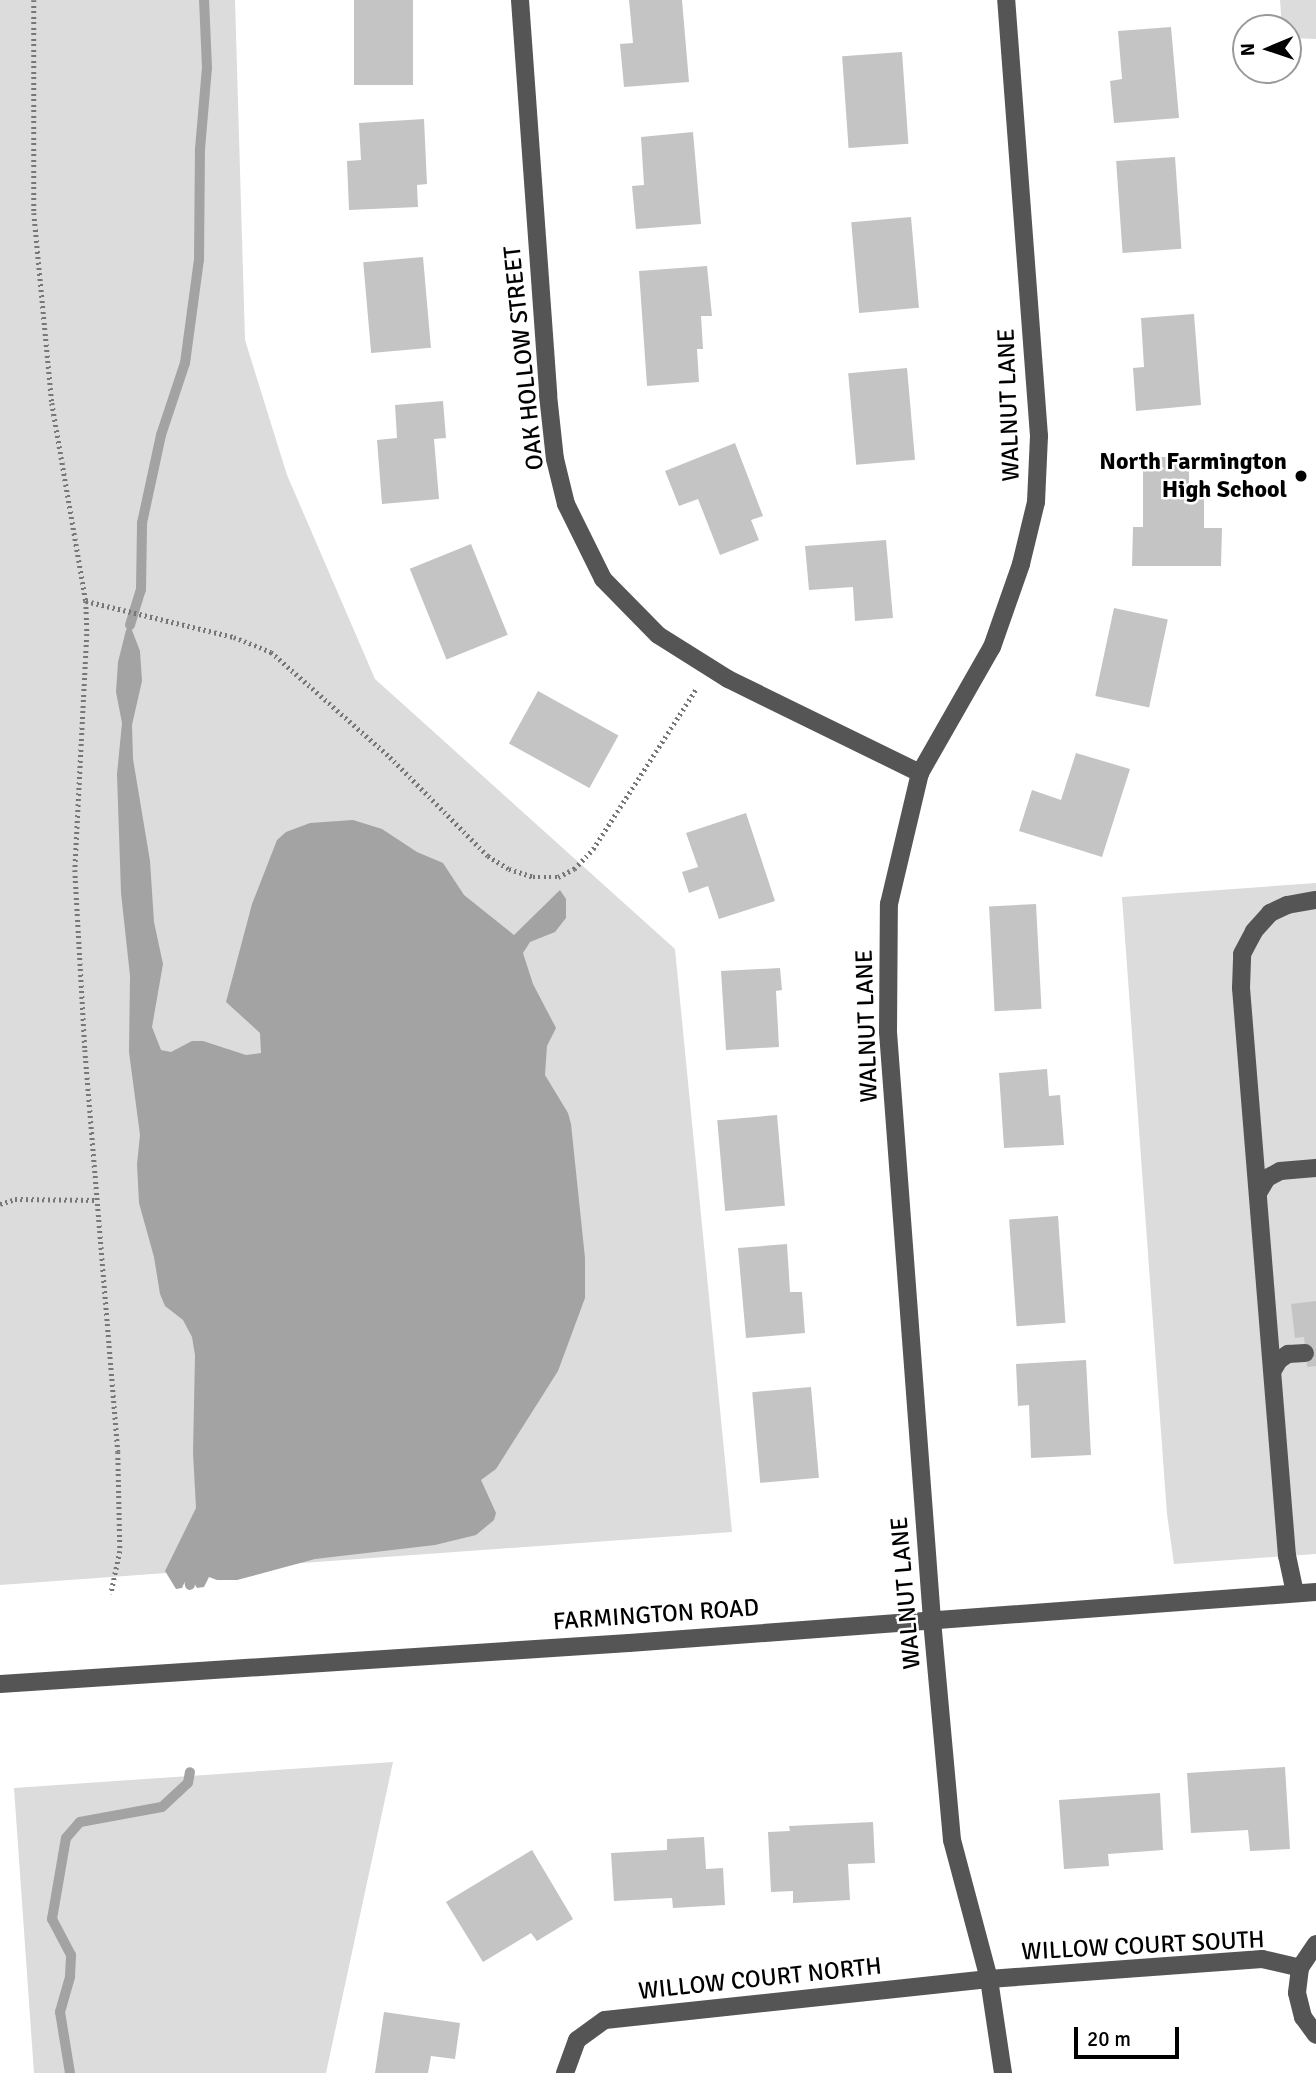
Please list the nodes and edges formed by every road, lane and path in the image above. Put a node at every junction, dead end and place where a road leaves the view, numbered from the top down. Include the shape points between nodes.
1 (34, 0) edge
2 (520, 0) edge
3 (1006, 0) edge
4 (86, 601) junction
5 (708, 666) junction
6 (920, 773) junction
7 (1316, 900) edge
8 (1316, 1168) edge
9 (1258, 1193) junction
10 (96, 1200) junction
11 (0, 1204) edge
12 (1305, 1353) dead end
13 (1273, 1370) junction
14 (1316, 1592) edge
15 (1295, 1593) junction
16 (111, 1594) dead end
17 (932, 1620) junction
18 (0, 1684) edge
19 (1316, 1944) edge
20 (1300, 1968) junction
21 (989, 1979) junction
22 (1316, 2035) edge
23 (565, 2073) edge
24 (1003, 2073) edge

1 - 4 path via 34,213 52,403
2 - 5 street, OAK HOLLOW STREET via 548,395 555,459 566,504 603,579 658,635
3 - 6 street, WALNUT LANE via 1039,436 1036,502 1021,564 992,647
4 - 5 path via 234,637 271,652 390,757 488,856 533,877 558,877 574,869 593,849
4 - 10 path via 75,870
5 - 6 street, OAK HOLLOW STREET via 797,715
6 - 17 street, WALNUT LANE via 889,904 888,1032
7 - 9 street via 1270,913 1242,954
8 - 9 street via 1280,1171 1266,1178
9 - 13 street
10 - 11 path via 15,1199
10 - 16 path via 118,1452 120,1551
12 - 13 street via 1289,1354
13 - 15 street via 1287,1556
14 - 15 street, FARMINGTON ROAD
15 - 17 street, FARMINGTON ROAD
17 - 18 street, FARMINGTON ROAD
17 - 21 street, WALNUT LANE via 952,1840
19 - 20 street
20 - 21 street, WILLOW COURT SOUTH via 1262,1959
20 - 22 street via 1297,1993 1303,2017
21 - 23 street, WILLOW COURT NORTH via 605,2020 577,2040
21 - 24 street, WALNUT LANE

